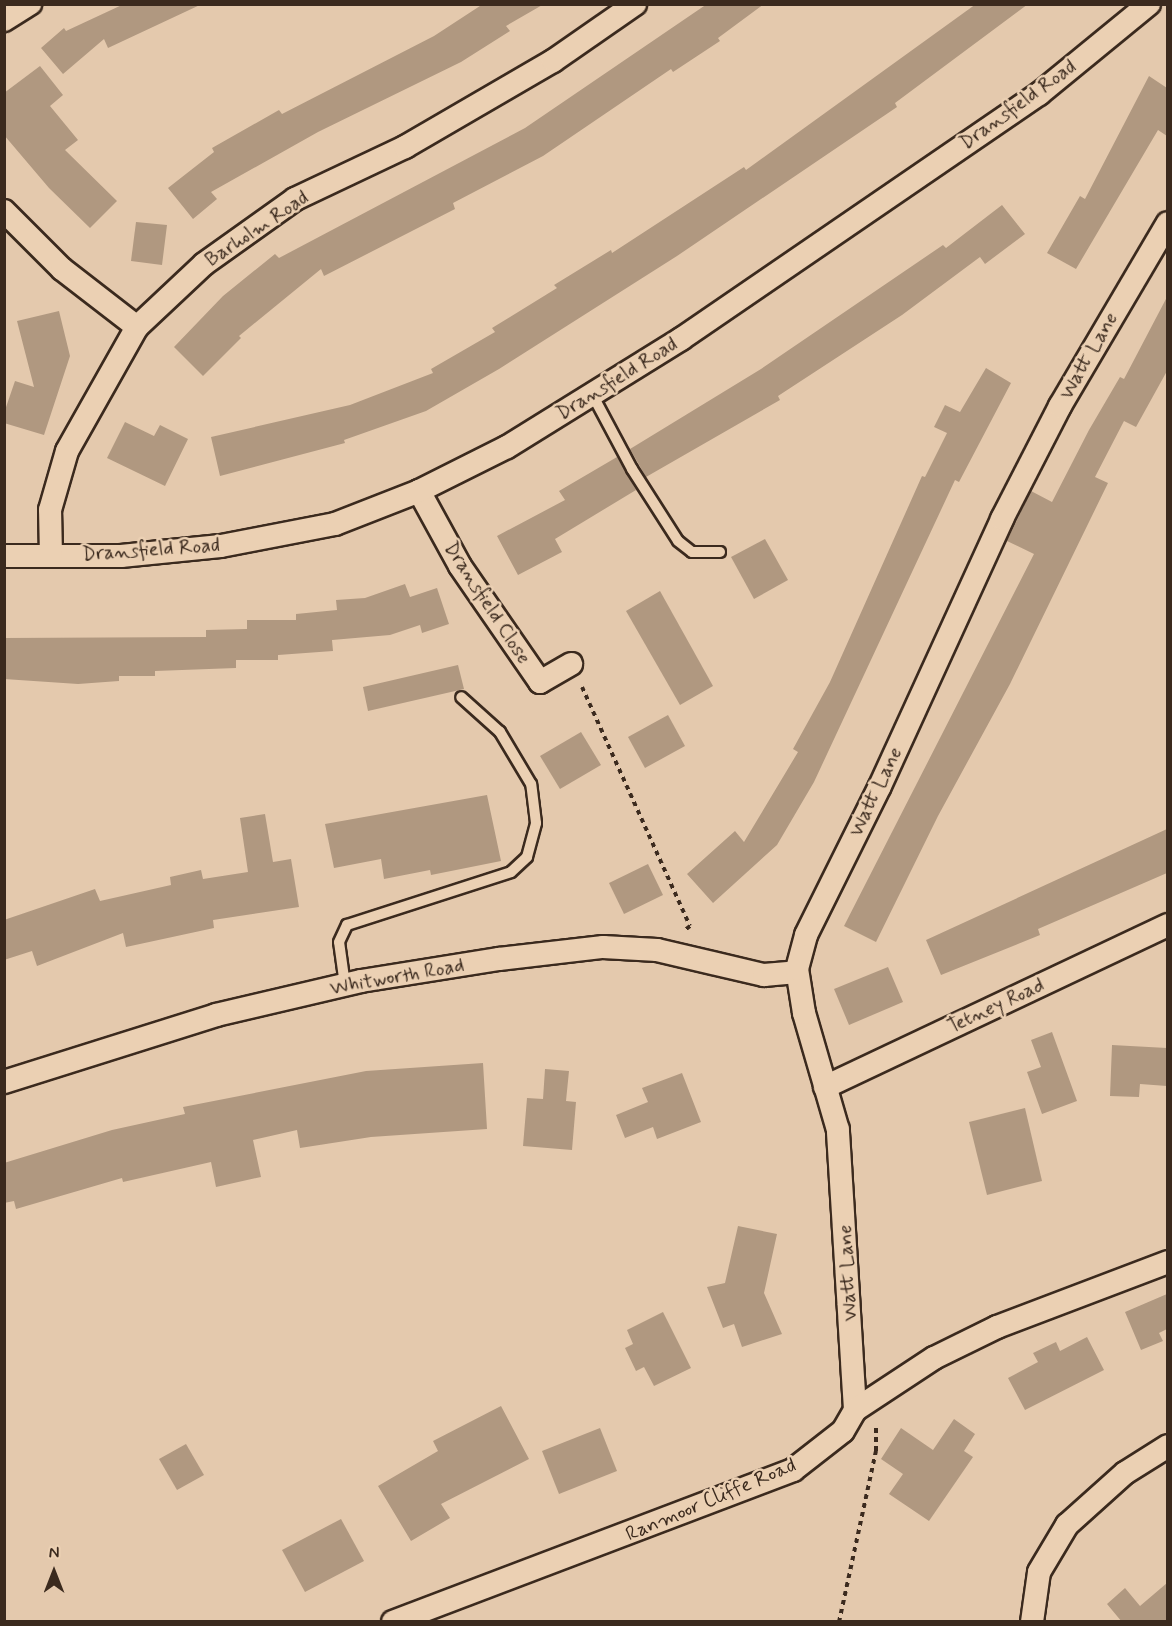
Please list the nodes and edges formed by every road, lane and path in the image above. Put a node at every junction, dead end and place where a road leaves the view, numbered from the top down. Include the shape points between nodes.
1 (30, 4) edge
2 (635, 4) edge
3 (1149, 4) edge
4 (4, 20) edge
5 (4, 211) edge
6 (1167, 223) edge
7 (137, 327) junction
8 (592, 394) junction
9 (419, 491) junction
10 (720, 552) dead end
11 (4, 556) edge
12 (51, 556) junction
13 (572, 664) joint
14 (461, 698) dead end
15 (1167, 925) edge
16 (690, 926) dead end
17 (798, 972) junction
18 (345, 985) junction
19 (4, 1082) edge
20 (825, 1087) junction
21 (1167, 1262) edge
22 (876, 1396) junction
23 (855, 1410) junction
24 (1167, 1446) edge
25 (393, 1622) edge
26 (839, 1622) edge
27 (1032, 1622) edge

1 - 4 street
2 - 7 street, Barholm Road via 553,61 405,147 295,199 204,264
3 - 8 street, Dransfield Road via 1039,94 681,339
5 - 7 street via 62,269
6 - 17 street, Watt Lane via 1060,406 1002,519 880,786 806,935
7 - 12 street, Barholm Road via 67,451 50,510
8 - 9 street, Dransfield Road via 507,447
8 - 10 lane via 678,541 692,552
9 - 12 street, Dransfield Road via 335,524 221,546 121,556
9 - 13 street, Dransfield Close via 460,566 540,682
11 - 12 street, Dransfield Road
13 - 16 path
14 - 18 lane via 500,732 531,784 536,823 527,857 511,872 347,926 339,942
15 - 20 street, Tetney Road
17 - 18 street, Whitworth Road via 764,975 657,950 603,947 499,958
17 - 20 street, Watt Lane via 804,1013
18 - 19 street, Whitworth Road via 216,1015
20 - 23 street, Watt Lane via 838,1130
21 - 22 street, Ranmoor Cliffe Road via 997,1327 934,1358
22 - 23 street, Ranmoor Cliffe Road
22 - 26 path via 876,1450
23 - 25 street, Ranmoor Cliffe Road via 843,1431 793,1470
24 - 27 street via 1125,1473 1067,1525 1039,1572

